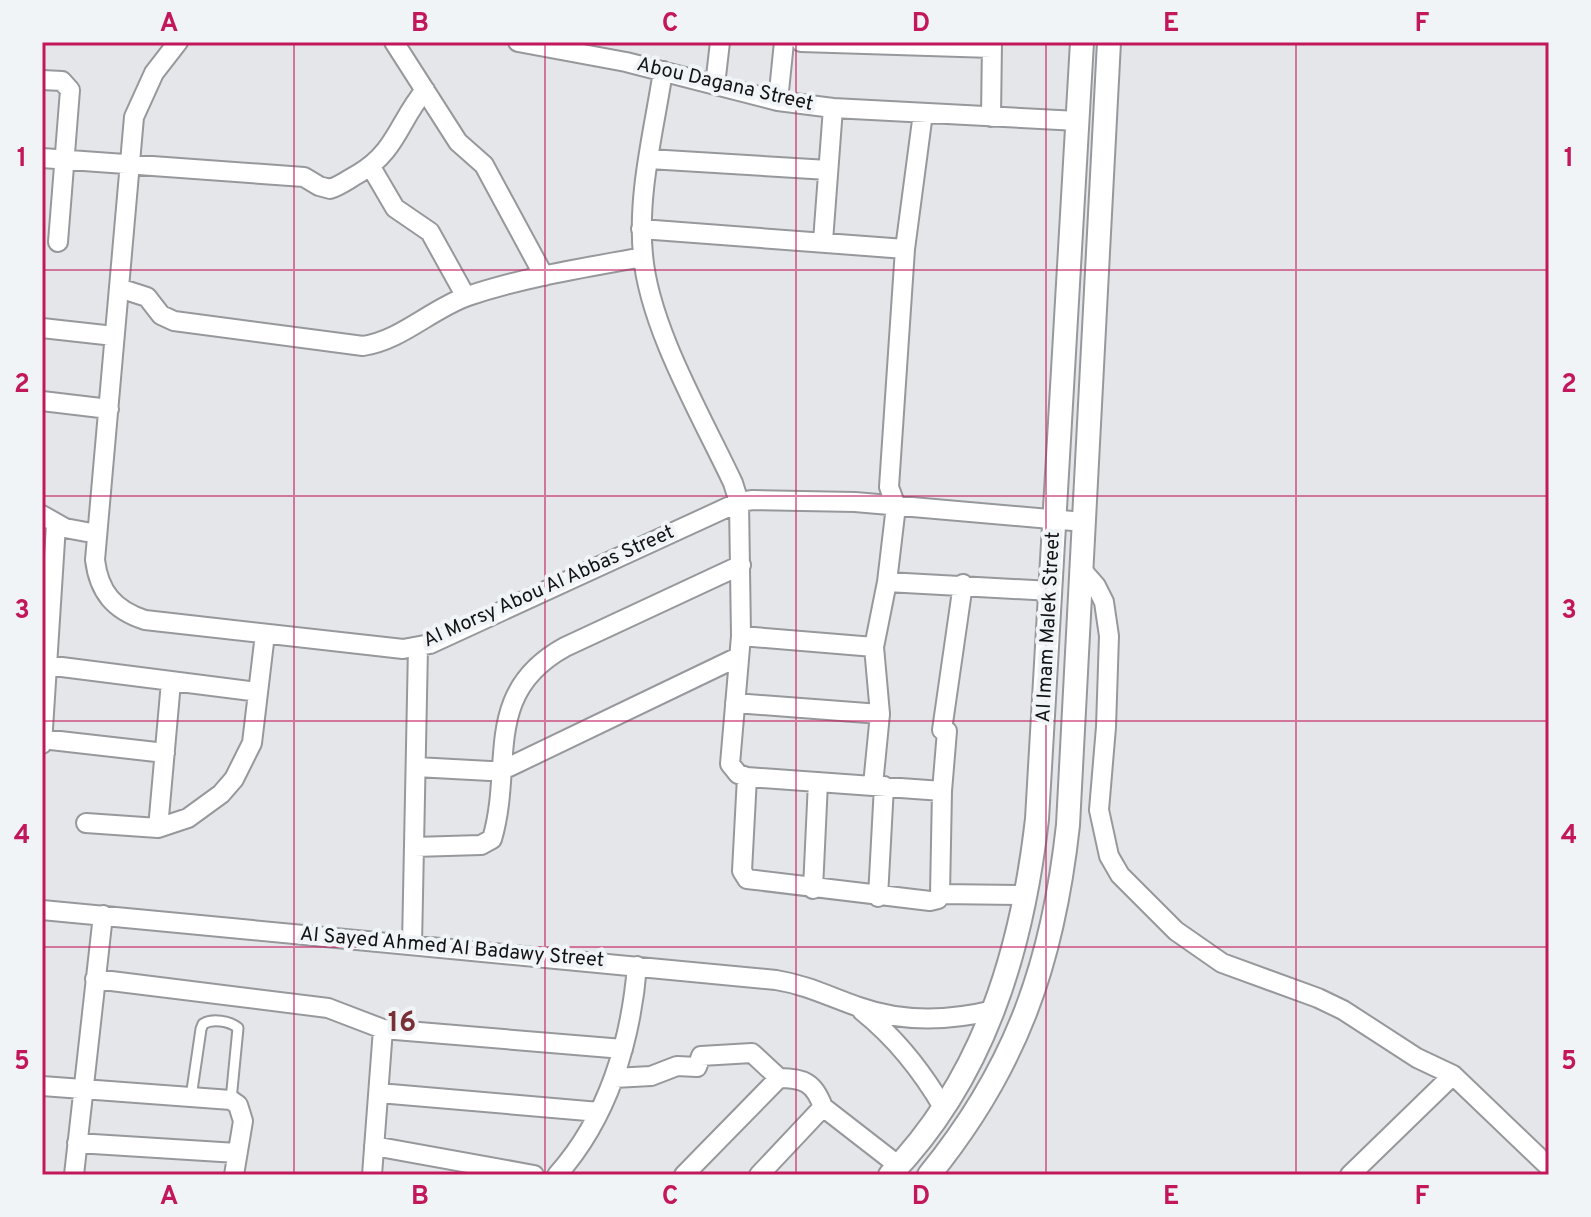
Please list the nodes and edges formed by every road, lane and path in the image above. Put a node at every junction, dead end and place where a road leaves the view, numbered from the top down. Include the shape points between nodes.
1 (178, 42) edge
2 (394, 42) edge
3 (518, 42) edge
4 (627, 42) edge
5 (720, 42) edge
6 (784, 42) edge
7 (801, 42) edge
8 (1082, 42) edge
9 (1109, 42) edge
10 (992, 45) edge
11 (626, 62) junction
12 (663, 71) junction
13 (42, 80) edge
14 (715, 85) junction
15 (425, 90) junction
16 (778, 101) junction
17 (833, 108) junction
18 (923, 113) junction
19 (991, 117) junction
20 (1078, 121) junction
21 (42, 158) edge
22 (65, 159) junction
23 (649, 159) junction
24 (129, 164) junction
25 (371, 167) junction
26 (828, 170) junction
27 (641, 229) junction
28 (823, 241) junction
29 (58, 242) dead end
30 (905, 249) junction
31 (643, 257) junction
32 (544, 276) junction
33 (119, 288) junction
34 (466, 297) junction
35 (42, 328) edge
36 (114, 336) junction
37 (42, 401) edge
38 (109, 409) junction
39 (739, 502) junction
40 (896, 506) junction
41 (1055, 518) junction
42 (46, 519) edge
43 (1084, 522) junction
44 (97, 534) junction
45 (741, 565) junction
46 (1082, 570) junction
47 (887, 582) junction
48 (963, 584) junction
49 (1051, 591) junction
50 (46, 598) edge
51 (265, 634) junction
52 (741, 636) junction
53 (418, 647) junction
54 (874, 647) junction
55 (738, 657) junction
56 (46, 665) junction
57 (171, 682) junction
58 (258, 692) junction
59 (735, 703) junction
60 (880, 714) junction
61 (42, 741) edge
62 (165, 753) junction
63 (416, 767) junction
64 (501, 769) junction
65 (747, 777) junction
66 (818, 782) junction
67 (878, 786) junction
68 (942, 791) junction
69 (86, 823) dead end
70 (158, 828) junction
71 (414, 847) junction
72 (813, 889) junction
73 (940, 894) junction
74 (1026, 895) junction
75 (878, 897) junction
76 (42, 910) edge
77 (103, 915) junction
78 (412, 945) junction
79 (637, 966) junction
80 (95, 979) junction
81 (857, 1006) junction
82 (994, 1010) junction
83 (383, 1029) junction
84 (623, 1049) junction
85 (1453, 1075) junction
86 (614, 1078) junction
87 (779, 1078) junction
88 (42, 1086) edge
89 (83, 1089) junction
90 (379, 1093) junction
91 (191, 1097) junction
92 (231, 1100) junction
93 (823, 1107) junction
94 (944, 1109) junction
95 (599, 1112) junction
96 (77, 1143) junction
97 (374, 1146) junction
98 (237, 1153) junction
99 (1549, 1167) edge
100 (894, 1170) edge
101 (562, 1173) edge
102 (74, 1175) edge
103 (234, 1175) edge
104 (372, 1175) edge
105 (534, 1175) edge
106 (684, 1175) edge
107 (759, 1175) edge
108 (929, 1175) edge
109 (1350, 1175) edge

1 - 24 street, Al Morsy Abou Al Abbas Street via 143,94 134,117
2 - 15 street
3 - 11 street, Abou Dagana Street
4 - 11 street
5 - 14 street
6 - 16 street
7 - 10 street
8 - 20 street, Al Imam Malek Street
9 - 43 street, Al Imam Malek Street
10 - 19 street
11 - 12 street, Abou Dagana Street
12 - 14 street, Abou Dagana Street
12 - 23 street
13 - 22 street via 62,81 70,90
14 - 16 street, Abou Dagana Street
15 - 25 street via 393,144
15 - 32 street via 458,142 484,165
16 - 17 street, Abou Dagana Street
17 - 18 street, Abou Dagana Street
17 - 26 street
18 - 19 street, Abou Dagana Street
18 - 30 street
19 - 20 street, Abou Dagana Street
20 - 41 street, Al Imam Malek Street
21 - 22 street
22 - 24 street
22 - 29 street
23 - 26 street
23 - 27 street
24 - 25 street via 304,177 330,189
24 - 33 street, Al Morsy Abou Al Abbas Street
25 - 34 street via 395,208 430,232
26 - 28 street
27 - 28 street
27 - 31 street
28 - 30 street
30 - 40 street via 889,487
31 - 32 street
31 - 39 street via 658,322
32 - 34 street
33 - 34 street via 147,297 161,315 174,321 363,346 396,337
33 - 36 street, Al Morsy Abou Al Abbas Street
35 - 36 street
36 - 38 street, Al Morsy Abou Al Abbas Street
37 - 38 street
38 - 44 street, Al Morsy Abou Al Abbas Street
39 - 40 street, Al Morsy Abou Al Abbas Street
39 - 45 street
39 - 53 street, Al Morsy Abou Al Abbas Street
40 - 41 street, Al Morsy Abou Al Abbas Street
40 - 47 street
41 - 43 street, Al Morsy Abou Al Abbas Street
41 - 49 street, Al Imam Malek Street
42 - 44 street
42 - 50 street
43 - 46 street, Al Imam Malek Street
44 - 51 street, Al Morsy Abou Al Abbas Street via 97,576 104,592 129,614
45 - 52 street
45 - 64 street via 540,663 513,700
46 - 85 street via 1104,602 1109,636 1099,810 1109,856 1120,875 1155,913 1222,963 1343,1010
46 - 108 street, Al Imam Malek Street via 1068,825 1051,931 1007,1059
47 - 48 street
47 - 54 street
48 - 49 street
48 - 68 street via 942,730 947,731
49 - 74 street, Al Imam Malek Street via 1037,819
50 - 56 street
51 - 53 street, Al Morsy Abou Al Abbas Street
51 - 58 street
52 - 54 street
52 - 55 street
53 - 63 street
54 - 60 street
55 - 59 street
55 - 64 street
56 - 57 street
56 - 61 street
57 - 58 street
57 - 62 street
58 - 70 street via 252,743 234,779 206,808
59 - 60 street
59 - 65 street via 730,764
60 - 67 street
61 - 62 street
62 - 70 street
63 - 64 street
63 - 71 street
64 - 71 street via 489,842
65 - 66 street
65 - 72 street via 742,875
66 - 67 street
66 - 72 street
67 - 68 street
67 - 75 street
68 - 73 street
69 - 70 street
71 - 78 street
72 - 75 street
73 - 74 street
73 - 75 street via 930,901
74 - 82 street, Al Imam Malek Street
76 - 77 street, Al Sayed Ahmed Al Badawy Street
77 - 78 street, Al Sayed Ahmed Al Badawy Street
77 - 80 street
78 - 79 street, Al Sayed Ahmed Al Badawy Street
79 - 81 street, Al Sayed Ahmed Al Badawy Street via 776,980
79 - 84 street
80 - 83 street via 328,1008
80 - 89 street
81 - 82 street, Al Sayed Ahmed Al Badawy Street via 911,1019
81 - 94 street, Al Sayed Ahmed Al Badawy Street via 898,1042
82 - 94 street, Al Imam Malek Street via 974,1059
83 - 84 street
83 - 90 street
84 - 86 street
85 - 99 street
85 - 109 street
86 - 87 street via 697,1067 701,1056 752,1053
86 - 95 street
87 - 93 street via 800,1078 818,1094
87 - 106 street
88 - 89 street
89 - 91 street
89 - 96 street
90 - 95 street
90 - 97 street
91 - 92 street
91 - 92 lane via 201,1029 212,1021 233,1024 239,1033
92 - 98 street via 242,1113
93 - 100 street
93 - 107 street
94 - 100 street, Al Imam Malek Street
95 - 101 street
96 - 98 street
96 - 102 street
97 - 104 street
97 - 105 street
98 - 103 street

